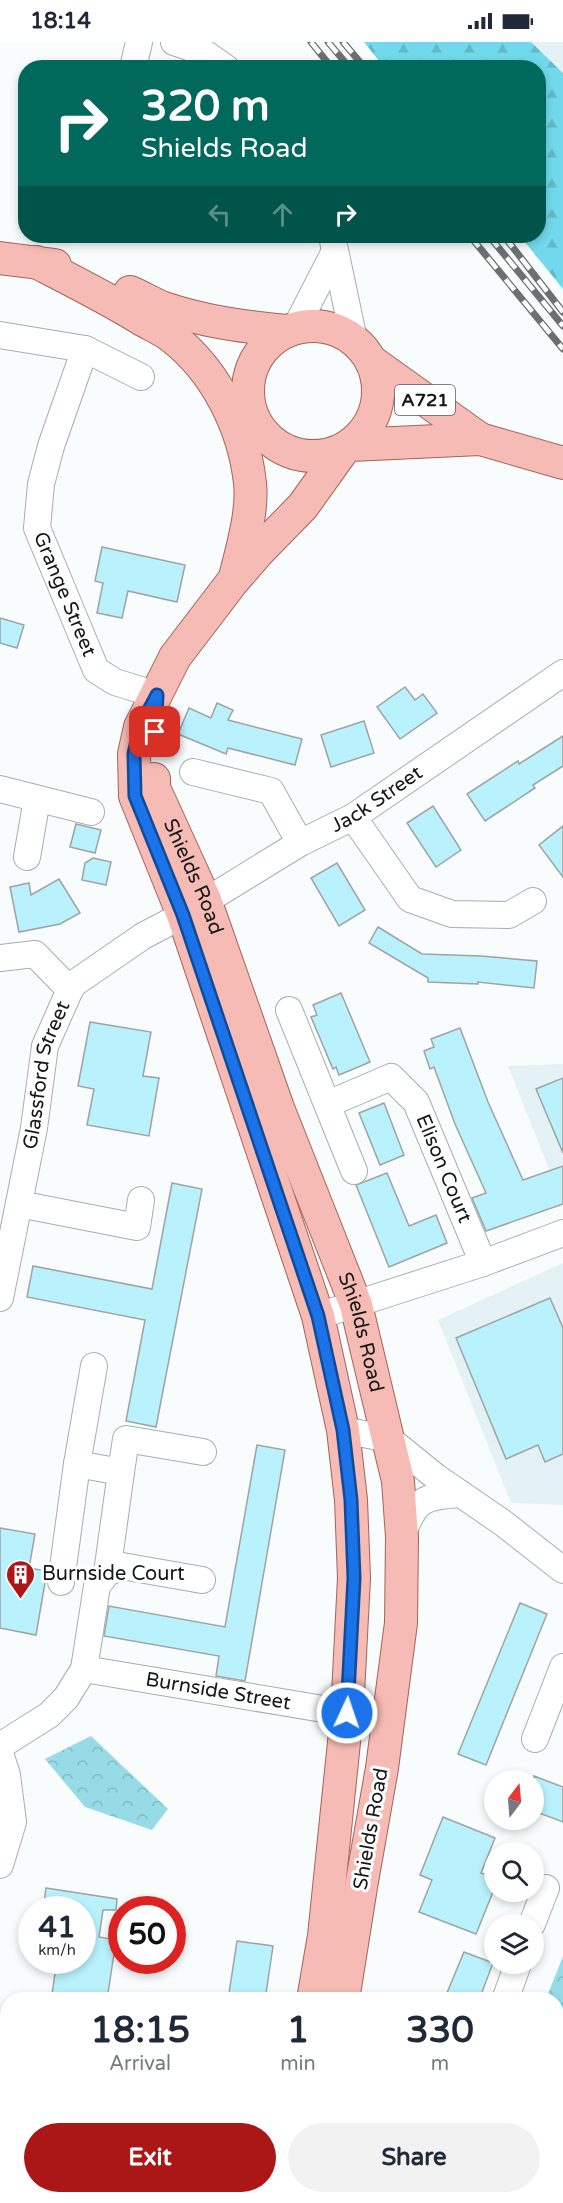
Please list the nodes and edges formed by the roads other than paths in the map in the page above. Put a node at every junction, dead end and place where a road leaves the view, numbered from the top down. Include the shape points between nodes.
1 (139, 42) edge
2 (174, 42) edge
3 (135, 60) edge
4 (214, 60) edge
5 (333, 244) edge
6 (0, 258) edge
7 (36, 262) junction
8 (162, 307) junction
9 (292, 330) junction
10 (0, 335) edge
11 (85, 349) junction
12 (362, 350) junction
13 (141, 377) dead end
14 (248, 387) junction
15 (264, 434) junction
16 (480, 439) junction
17 (347, 447) junction
18 (563, 463) edge
19 (259, 551) junction
20 (233, 581) junction
21 (563, 673) edge
22 (157, 695) junction
23 (193, 772) dead end
24 (0, 789) edge
25 (37, 799) junction
26 (91, 812) dead end
27 (353, 817) junction
28 (300, 843) junction
29 (27, 857) dead end
30 (533, 901) dead end
31 (194, 907) junction
32 (0, 958) edge
33 (70, 990) junction
34 (289, 1010) dead end
35 (328, 1104) junction
36 (354, 1171) dead end
37 (141, 1200) dead end
38 (19, 1204) junction
39 (563, 1233) edge
40 (483, 1263) junction
41 (0, 1298) edge
42 (356, 1305) junction
43 (318, 1316) junction
44 (94, 1366) dead end
45 (343, 1430) junction
46 (389, 1439) junction
47 (203, 1452) dead end
48 (77, 1464) junction
49 (121, 1472) junction
50 (461, 1494) junction
51 (402, 1537) junction
52 (563, 1570) edge
53 (107, 1573) junction
54 (202, 1580) dead end
55 (61, 1582) dead end
56 (563, 1667) edge
57 (84, 1669) junction
58 (347, 1713) junction
59 (389, 1718) junction
60 (535, 1739) dead end
61 (0, 1746) edge
62 (0, 1753) edge
63 (0, 1865) edge
64 (546, 1888) dead end
65 (536, 1914) edge
66 (514, 1974) edge
67 (314, 1992) edge
68 (344, 1992) edge
69 (508, 1992) edge

1 - 3 street
2 - 4 street
5 - 9 street
5 - 12 street
6 - 7 main road
7 - 8 main road via 89,275
7 - 20 main road via 172,337 213,382 236,426 251,484 246,535
8 - 9 main road via 234,326
8 - 14 main road
9 - 12 main road via 315,326 336,330
9 - 14 main road via 260,353
10 - 11 street
11 - 13 street
11 - 22 street, Grange Street via 51,446 41,484 37,528 96,670 116,682
12 - 16 main road, A721
12 - 17 main road via 377,375 377,407 362,435
14 - 15 main road via 252,412
15 - 17 main road via 280,448 301,455 322,456
15 - 19 main road via 267,491
16 - 17 main road, A721
16 - 18 main road, A721
17 - 19 main road, Shields Road via 303,506
19 - 20 main road, Shields Road
20 - 22 main road, Shields Road via 175,657
21 - 27 street, Jack Street
22 - 31 main road, Shields Road via 154,788
23 - 28 street via 271,791
24 - 25 street
25 - 26 street
25 - 29 street
27 - 28 street, Jack Street
27 - 30 street via 410,899 452,914 508,915
28 - 31 street, Jack Street
31 - 33 street, Glassford Street via 144,936
31 - 42 main road, Shields Road
31 - 43 main road, Shields Road
32 - 33 street via 35,954
33 - 38 street, Glassford Street via 45,1046
34 - 35 street
35 - 36 street
35 - 40 street, Elison Court via 391,1077 416,1102
37 - 38 street via 137,1227
38 - 41 street, Glassford Street
39 - 40 street
40 - 42 street
42 - 43 street
42 - 46 main road, Shields Road
43 - 45 main road, Shields Road
44 - 48 street
45 - 46 street
45 - 58 main road, Shields Road via 354,1578
46 - 50 street
46 - 51 main road, Shields Road via 398,1481
47 - 49 street via 126,1439
48 - 49 street
48 - 55 street
49 - 53 street
50 - 51 street via 433,1496 414,1508
50 - 52 street
51 - 59 main road, Shields Road via 401,1623
53 - 54 street via 122,1566
53 - 57 street via 97,1586
56 - 60 street
57 - 58 street, Burnside Street
57 - 61 street via 66,1698 49,1715
58 - 59 street, Burnside Street
58 - 67 main road, Shields Road via 324,1936
59 - 68 main road, Shields Road
62 - 63 street via 13,1822
64 - 65 street
66 - 69 street

